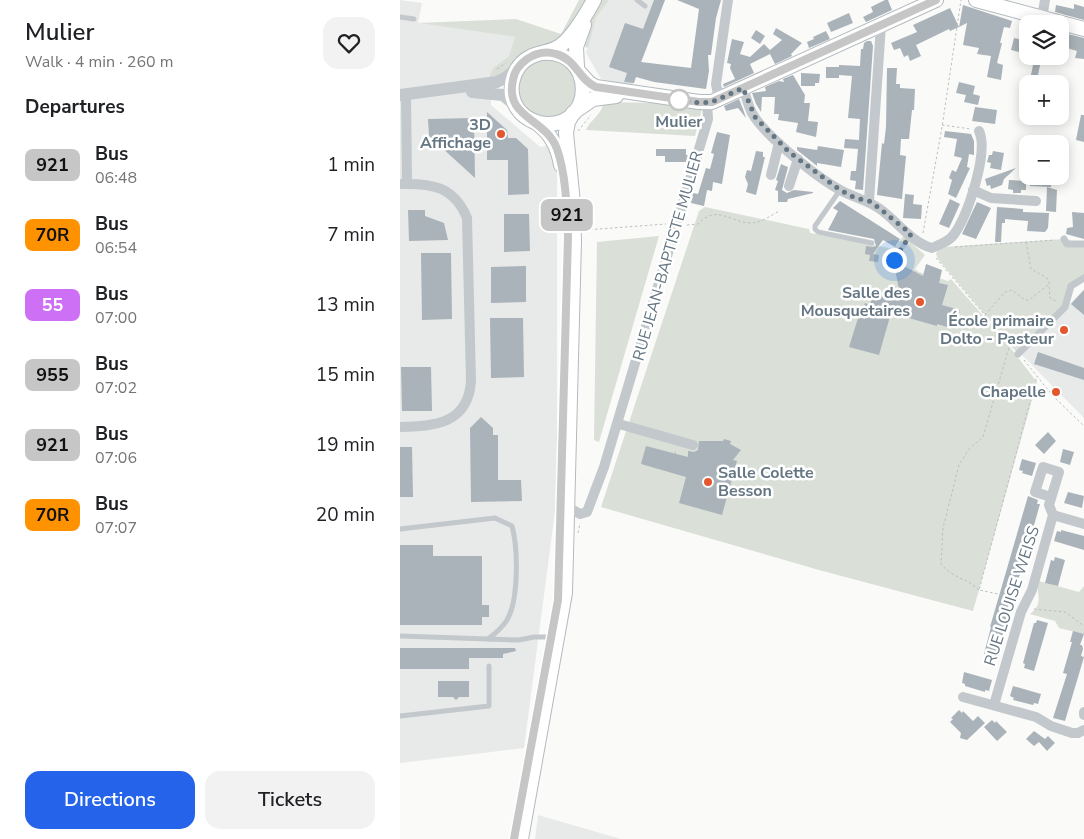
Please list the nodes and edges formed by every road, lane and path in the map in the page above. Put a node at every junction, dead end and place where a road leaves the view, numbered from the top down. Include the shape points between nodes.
1 (637, 0) edge
2 (728, 0) edge
3 (936, 0) edge
4 (961, 0) edge
5 (976, 0) edge
6 (1045, 0) edge
7 (593, 2) edge
8 (645, 6) dead end
9 (1031, 15) edge
10 (1042, 15) edge
11 (400, 17) edge
12 (414, 19) dead end
13 (881, 25) junction
14 (1069, 25) edge
15 (1084, 29) edge
16 (542, 53) junction
17 (515, 62) junction
18 (578, 70) junction
19 (495, 82) junction
20 (743, 88) junction
21 (429, 92) junction
22 (403, 95) edge
23 (658, 96) junction
24 (713, 100) junction
25 (516, 106) junction
26 (575, 112) junction
27 (536, 122) junction
28 (942, 125) junction
29 (979, 130) joint
30 (779, 143) junction
31 (798, 159) junction
32 (771, 175) dead end
33 (404, 184) edge
34 (789, 186) dead end
35 (840, 190) junction
36 (973, 190) junction
37 (869, 201) junction
38 (1036, 201) dead end
39 (911, 234) junction
40 (1064, 239) joint
41 (1026, 241) junction
42 (872, 243) dead end
43 (921, 244) junction
44 (1084, 244) edge
45 (936, 246) junction
46 (894, 260) dead end
47 (1084, 278) edge
48 (1049, 284) junction
49 (1066, 302) junction
50 (985, 315) junction
51 (1010, 344) junction
52 (1018, 354) junction
53 (1037, 376) junction
54 (618, 424) junction
55 (1084, 426) edge
56 (400, 427) edge
57 (693, 445) dead end
58 (1051, 497) dead end
59 (568, 507) junction
60 (1053, 515) junction
61 (1084, 524) edge
62 (400, 529) edge
63 (979, 590) junction
64 (1026, 603) junction
65 (1084, 626) edge
66 (400, 636) edge
67 (554, 637) junction
68 (488, 639) junction
69 (489, 666) dead end
70 (963, 697) dead end
71 (994, 705) junction
72 (400, 716) edge
73 (1084, 730) edge
74 (514, 839) edge
75 (521, 839) edge

1 - 8 lane
2 - 24 street, RUE JEAN-BAPTISTE MULIER
3 - 13 main road
4 - 28 path
5 - 9 main road
6 - 10 street
7 - 16 main road via 565,42
7 - 18 main road via 576,47
11 - 12 lane
13 - 20 main road
13 - 37 street
14 - 15 main road
16 - 17 main road
16 - 18 main road via 562,56
17 - 19 street via 508,76
17 - 19 path via 497,69
17 - 25 main road via 512,92
18 - 23 main road via 596,87
18 - 26 main road via 583,92
19 - 21 street
20 - 24 main road
20 - 30 street via 752,112
21 - 22 street
21 - 25 street via 497,94
22 - 33 street
23 - 24 main road
23 - 26 main road via 600,97 587,101
24 - 54 street, RUE JEAN-BAPTISTE MULIER
25 - 27 main road
26 - 27 main road via 554,124
26 - 59 main road via 567,126 566,137 574,224
27 - 67 main road via 558,150 568,223 559,576
28 - 29 path
28 - 43 path
29 - 36 street via 982,147
30 - 31 street
30 - 32 street
31 - 34 street
31 - 35 street
33 - 56 street via 432,185 445,190 457,201 467,218 471,381 466,402 449,419 433,426
35 - 37 street
35 - 42 lane via 815,229
36 - 38 street via 998,200
36 - 45 street via 956,232
37 - 39 street
39 - 43 street
39 - 46 lane
40 - 41 path
40 - 44 street via 1067,244
41 - 45 path
41 - 48 path via 1032,269 1045,276
43 - 45 street
45 - 50 path via 934,255
47 - 49 street via 1071,286
48 - 49 path via 1051,300
48 - 50 path via 1029,300 1012,290 1005,292
49 - 52 street via 1065,307
50 - 51 path
51 - 52 path
51 - 63 path via 983,437 969,449 959,465 943,528 941,564 949,573 972,583
52 - 53 path
53 - 55 path
53 - 63 path
54 - 57 street
54 - 59 street, RUE JEAN-BAPTISTE MULIER via 588,511 580,514
58 - 60 street, RUE LOUISE WEISS via 1049,508
59 - 67 main road via 565,592
60 - 61 street
60 - 64 street, RUE LOUISE WEISS
62 - 68 lane via 495,518 512,526 516,540 514,601 508,618
63 - 64 path
64 - 65 path via 1039,611 1065,612
64 - 71 street, RUE LOUISE WEISS
66 - 68 lane
67 - 68 lane
67 - 74 main road via 545,666
67 - 75 main road
69 - 72 lane via 490,706
70 - 71 street
71 - 73 street via 1036,717 1052,727 1072,733

